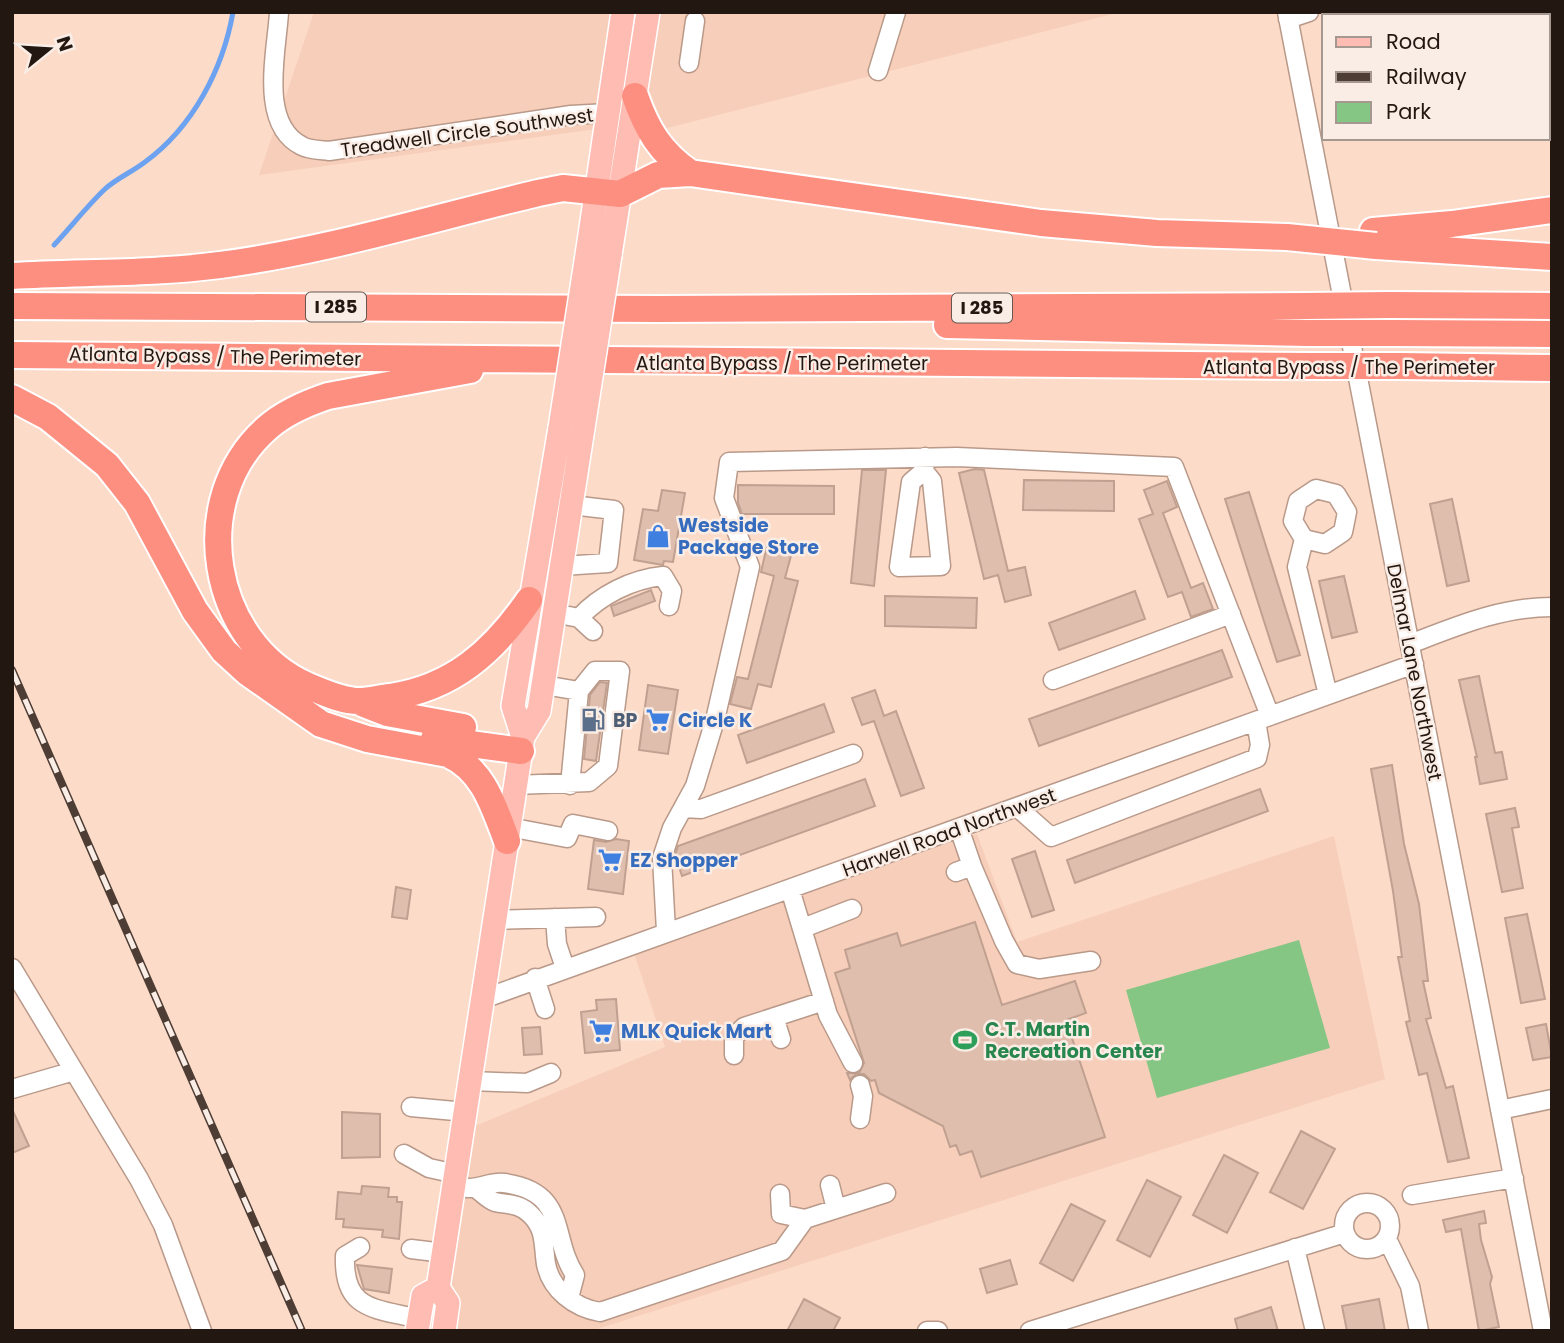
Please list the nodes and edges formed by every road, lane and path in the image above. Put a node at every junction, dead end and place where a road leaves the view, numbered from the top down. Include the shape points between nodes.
1 (279, 12) edge
2 (623, 12) edge
3 (648, 12) edge
4 (896, 12) edge
5 (1309, 12) edge
6 (1288, 15) edge
7 (695, 22) dead end
8 (688, 64) dead end
9 (878, 71) dead end
10 (635, 96) junction
11 (608, 113) junction
12 (690, 173) junction
13 (608, 193) junction
14 (1552, 210) edge
15 (1374, 238) junction
16 (598, 255) junction
17 (1552, 257) edge
18 (12, 276) edge
19 (12, 306) edge
20 (1552, 306) edge
21 (659, 309) junction
22 (1552, 334) edge
23 (12, 355) edge
24 (506, 361) junction
25 (1552, 369) edge
26 (12, 398) edge
27 (924, 464) junction
28 (570, 505) junction
29 (1304, 539) dead end
30 (562, 566) junction
31 (529, 600) junction
32 (669, 606) dead end
33 (1552, 607) edge
34 (555, 614) junction
35 (1231, 614) junction
36 (579, 618) junction
37 (593, 631) dead end
38 (1410, 644) junction
39 (1414, 664) junction
40 (1053, 680) dead end
41 (544, 685) junction
42 (275, 690) junction
43 (579, 691) junction
44 (1328, 695) junction
45 (357, 702) junction
46 (1263, 719) junction
47 (522, 744) junction
48 (853, 754) dead end
49 (516, 785) junction
50 (570, 785) junction
51 (1017, 807) junction
52 (683, 808) junction
53 (959, 828) junction
54 (608, 831) dead end
55 (508, 834) junction
56 (790, 889) junction
57 (852, 908) dead end
58 (596, 917) dead end
59 (555, 918) junction
60 (495, 920) junction
61 (803, 928) junction
62 (666, 931) junction
63 (1091, 961) dead end
64 (12, 968) edge
65 (565, 968) junction
66 (535, 978) junction
67 (483, 999) junction
68 (824, 1002) junction
69 (544, 1009) dead end
70 (774, 1017) junction
71 (781, 1039) dead end
72 (734, 1055) dead end
73 (853, 1063) dead end
74 (74, 1071) junction
75 (551, 1073) dead end
76 (470, 1081) junction
77 (860, 1085) dead end
78 (12, 1089) edge
79 (1552, 1099) edge
80 (411, 1107) dead end
81 (1500, 1110) junction
82 (466, 1112) junction
83 (860, 1119) dead end
84 (404, 1154) dead end
85 (1514, 1178) junction
86 (463, 1183) junction
87 (830, 1185) dead end
88 (886, 1193) dead end
89 (780, 1194) dead end
90 (1412, 1195) dead end
91 (836, 1209) junction
92 (805, 1219) junction
93 (1345, 1233) junction
94 (1387, 1239) junction
95 (360, 1247) dead end
96 (1295, 1248) junction
97 (411, 1249) dead end
98 (444, 1252) junction
99 (438, 1288) junction
100 (569, 1298) junction
101 (418, 1325) edge
102 (202, 1331) edge
103 (444, 1331) edge
104 (927, 1331) edge
105 (938, 1331) edge
106 (1030, 1331) edge
107 (1315, 1331) edge
108 (1419, 1331) edge
109 (1544, 1331) edge

1 - 11 street, Treadwell Circle Southwest via 274,104 282,128 302,146 329,151
2 - 11 main road
3 - 10 main road
4 - 9 street
5 - 6 street
6 - 38 street, Delmar Lane Northwest
7 - 8 street
10 - 12 highway via 660,149
10 - 13 main road
11 - 13 main road
12 - 13 highway via 658,176
12 - 15 highway, bridge via 1041,223 1157,233
13 - 16 main road
13 - 18 highway via 564,188 221,265 136,273
14 - 15 highway
15 - 17 highway
16 - 28 main road, bridge via 583,428
16 - 31 main road, bridge
19 - 21 highway, I 285
20 - 21 highway, I 285, bridge
21 - 22 highway, bridge via 860,323
23 - 24 highway, Atlanta Bypass / The Perimeter
24 - 25 highway, Atlanta Bypass / The Perimeter, bridge
24 - 45 highway via 430,380 351,390 306,404 267,428 235,470 217,539 224,589 233,613 246,635 278,668 321,691
26 - 42 highway via 48,417 107,465 137,503 209,633 247,672
27 - 27 street via 932,481 941,566 900,567 911,482
27 - 35 street via 1174,467
27 - 52 street via 729,462 724,498 750,567 715,720 695,786
28 - 30 main road
28 - 30 street via 614,510 608,563
29 - 44 street via 1297,567
30 - 34 main road
31 - 45 highway via 494,646 456,675 411,694
31 - 47 main road via 513,706
32 - 36 street via 672,591 663,576 651,577 597,599
33 - 38 street via 1522,607 1473,619
34 - 36 street
34 - 41 main road
35 - 40 street
35 - 46 street
36 - 37 street
38 - 39 street, Delmar Lane Northwest
39 - 44 street, Harwell Road Northwest
39 - 81 street, Delmar Lane Northwest
41 - 43 street
41 - 47 main road via 539,711
42 - 47 highway via 366,725
42 - 55 highway via 321,724 460,760 490,796
43 - 50 street
43 - 50 street via 595,671 620,671 608,766 589,782
44 - 46 street, Harwell Road Northwest
45 - 47 highway
46 - 51 street, Harwell Road Northwest
46 - 51 street via 1256,758 1051,837
47 - 49 main road
48 - 52 street via 701,809
49 - 50 street
49 - 55 main road
51 - 53 street, Harwell Road Northwest
52 - 62 street via 662,858
53 - 56 street, Harwell Road Northwest
53 - 63 street via 964,869 1017,964 1039,969
54 - 55 street via 573,824 567,838
55 - 60 main road
56 - 61 street
56 - 62 street, Harwell Road Northwest
57 - 61 street
58 - 59 street
59 - 60 street
59 - 65 street
60 - 67 main road
61 - 68 street
62 - 65 street, Harwell Road Northwest
64 - 74 street
65 - 66 street, Harwell Road Northwest
66 - 67 street, Harwell Road Northwest
66 - 69 street
67 - 76 main road
68 - 70 street
68 - 73 street
70 - 71 street
70 - 72 street via 744,1027 734,1037
74 - 78 street
74 - 102 street via 163,1225
75 - 76 street via 527,1083
76 - 82 main road
77 - 83 street
79 - 81 street
80 - 82 street
81 - 85 street, Delmar Lane Northwest
82 - 86 main road
84 - 86 street
85 - 90 street
85 - 109 street, Delmar Lane Northwest
86 - 98 main road
86 - 100 street via 493,1202 518,1205 530,1213 541,1226 550,1277
86 - 100 street via 508,1183 533,1193 552,1208 567,1262 582,1273
87 - 91 street
88 - 91 street
89 - 92 street via 773,1214
91 - 92 street
92 - 100 street via 782,1251 678,1286 600,1312 583,1309
93 - 94 street via 1353,1245 1367,1250
93 - 94 street via 1349,1212 1369,1203 1388,1216
93 - 96 street
94 - 108 street via 1410,1286
95 - 101 street via 345,1256 344,1278 350,1293 370,1307
96 - 106 street
96 - 107 street
97 - 98 street
98 - 99 main road
99 - 101 main road via 423,1296
99 - 103 main road via 448,1303
104 - 105 street

